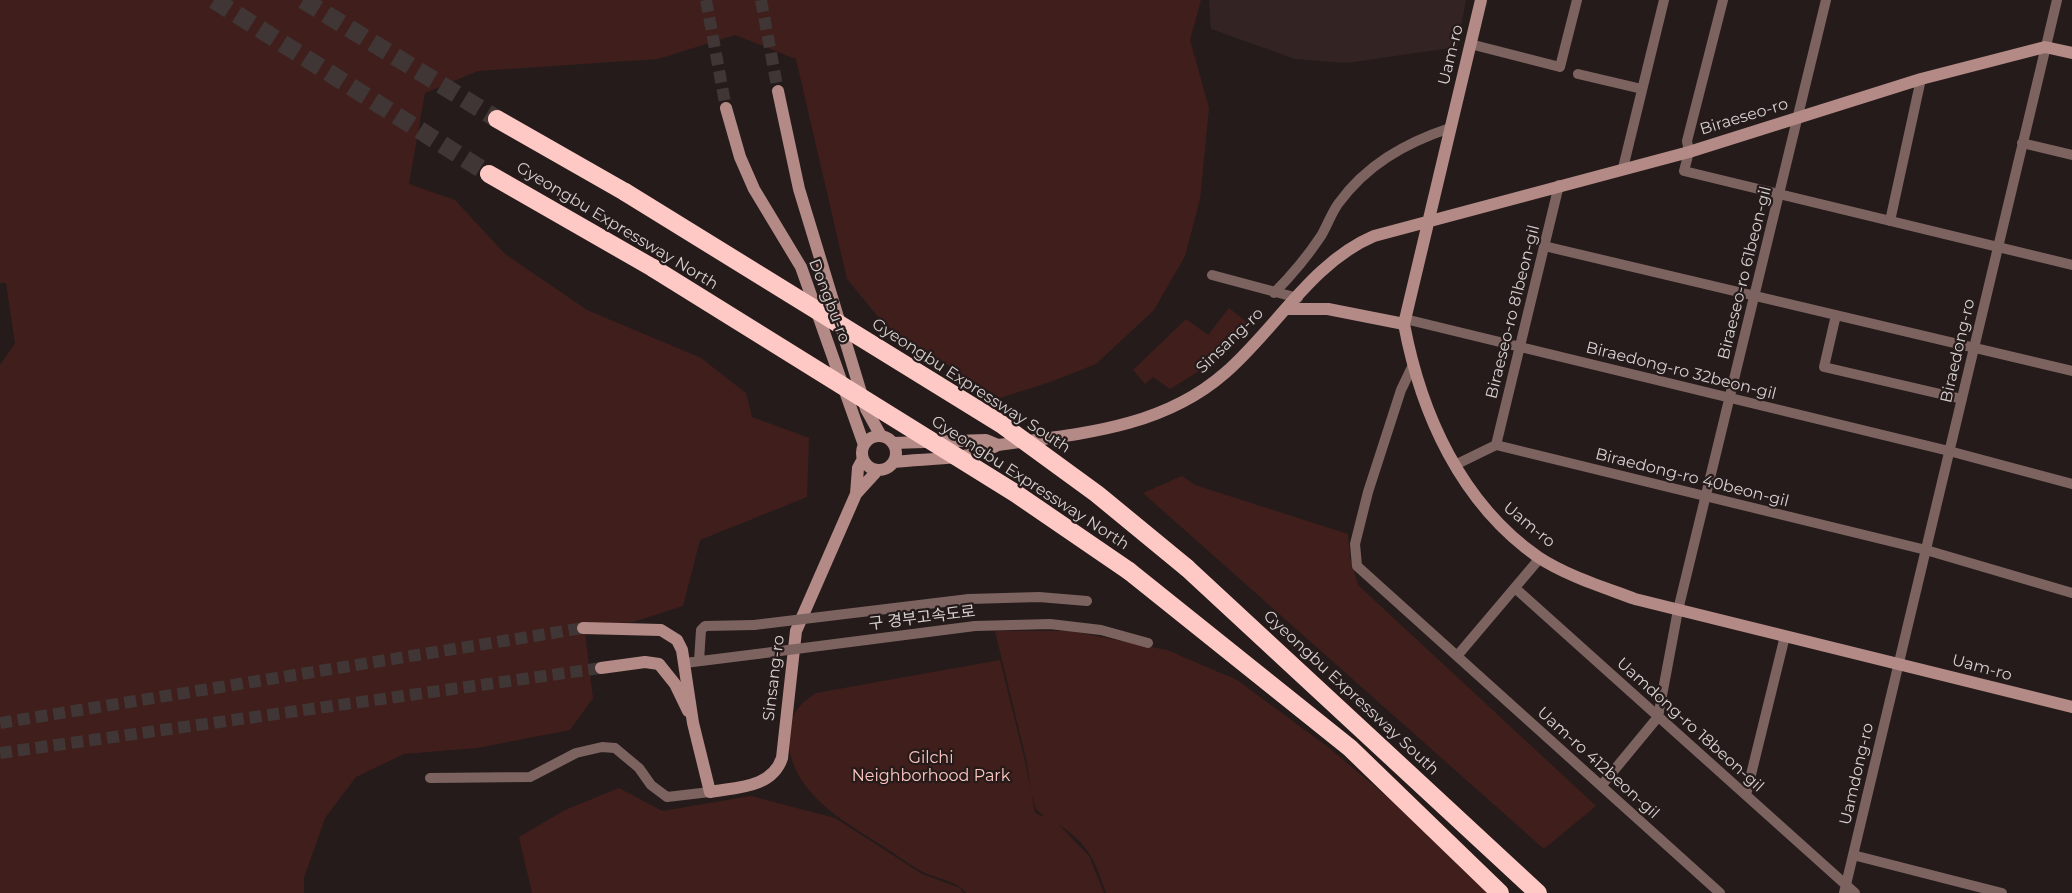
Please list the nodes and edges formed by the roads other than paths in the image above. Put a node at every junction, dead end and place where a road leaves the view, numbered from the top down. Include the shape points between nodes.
1 (1481, 0) edge
2 (1577, 0) edge
3 (1664, 0) edge
4 (1723, 0) edge
5 (1826, 0) edge
6 (2056, 0) edge
7 (1470, 44) junction
8 (2045, 47) junction
9 (2072, 53) edge
10 (1578, 74) dead end
11 (1921, 80) junction
12 (1642, 89) junction
13 (778, 91) tunnel mouth
14 (726, 108) tunnel mouth
15 (1799, 118) junction
16 (497, 119) tunnel mouth
17 (1450, 128) junction
18 (2022, 143) junction
19 (1689, 152) junction
20 (2072, 155) edge
21 (1623, 168) junction
22 (489, 174) tunnel mouth
23 (1559, 185) junction
24 (1780, 194) junction
25 (1890, 221) junction
26 (1426, 224) junction
27 (1544, 246) junction
28 (1998, 247) junction
29 (2072, 265) edge
30 (1212, 275) dead end
31 (1274, 293) junction
32 (1755, 296) junction
33 (1298, 298) junction
34 (1287, 309) junction
35 (1836, 315) junction
36 (1405, 321) junction
37 (1520, 347) junction
38 (1974, 348) junction
39 (1412, 367) junction
40 (2072, 371) edge
41 (1730, 398) junction
42 (1962, 399) junction
43 (880, 436) junction
44 (893, 443) junction
45 (864, 445) junction
46 (998, 445) junction
47 (1496, 445) junction
48 (1949, 451) junction
49 (863, 459) junction
50 (894, 462) junction
51 (1455, 465) junction
52 (877, 471) junction
53 (2072, 484) edge
54 (855, 494) junction
55 (1706, 497) junction
56 (1926, 550) junction
57 (1540, 558) junction
58 (1515, 588) junction
59 (2072, 593) edge
60 (1087, 601) dead end
61 (1678, 610) junction
62 (584, 628) tunnel mouth
63 (1785, 636) junction
64 (1148, 643) dead end
65 (1457, 656) junction
66 (699, 661) junction
67 (685, 663) junction
68 (1899, 663) junction
69 (601, 668) tunnel mouth
70 (2072, 706) edge
71 (1658, 717) junction
72 (693, 723) junction
73 (430, 778) dead end
74 (1601, 786) junction
75 (710, 792) junction
76 (1746, 795) junction
77 (1853, 855) junction
78 (1848, 890) edge
79 (1500, 893) edge
80 (1538, 893) edge
81 (1720, 893) edge
82 (2002, 893) edge

1 - 7 main road, Uam-ro
2 - 7 street via 1560,68
3 - 12 street
4 - 19 street via 1687,141
5 - 15 street, Biraeseo-ro 61beon-gil via 1799,104
6 - 8 street, Biraedong-ro
7 - 17 main road, Uam-ro
8 - 9 main road, Biraeseo-ro
8 - 11 main road, Biraeseo-ro
8 - 18 street, Biraedong-ro
10 - 12 street
11 - 15 main road, Biraeseo-ro
11 - 25 street
12 - 21 street
13 - 43 main road, Dongbu-ro via 799,189 866,409
14 - 45 main road, Dongbu-ro via 754,189 801,267
15 - 19 main road, Biraeseo-ro
15 - 24 street, Biraeseo-ro 61beon-gil
16 - 80 highway, Gyeongbu Expressway South, bridge via 625,192 1000,424 1097,494 1187,568
17 - 26 main road, Uam-ro
17 - 31 street via 1416,139 1368,172 1337,204 1322,235 1296,272
18 - 20 street
18 - 28 street, Biraedong-ro
19 - 21 main road, Biraeseo-ro
19 - 24 street via 1684,171
21 - 23 main road, Biraeseo-ro
22 - 79 highway, Gyeongbu Expressway North, bridge via 653,268 1015,493 1129,571 1350,748
23 - 26 main road, Biraeseo-ro
23 - 27 street, Biraeseo-ro 81beon-gil
24 - 25 street
24 - 32 street, Biraeseo-ro 61beon-gil
25 - 28 street
26 - 33 main road, Sinsang-ro via 1355,244 1330,263
26 - 36 main road, Uam-ro
27 - 32 street
27 - 37 street, Biraeseo-ro 81beon-gil
28 - 29 street
28 - 38 street, Biraedong-ro
30 - 31 street
31 - 33 street
32 - 35 street
32 - 41 street, Biraeseo-ro 61beon-gil
33 - 34 main road, Sinsang-ro
34 - 36 main road via 1328,309
34 - 46 main road, Sinsang-ro via 1225,373 1165,412 1123,427
35 - 38 street
35 - 42 street via 1824,367
36 - 37 street, Biraedong-ro 32beon-gil
36 - 39 main road, Uam-ro
37 - 41 street, Biraedong-ro 32beon-gil
37 - 47 street, Biraeseo-ro 81beon-gil
38 - 40 street
38 - 42 street, Biraedong-ro
39 - 51 main road, Uam-ro via 1435,429
39 - 65 street, Uam-ro 412beon-gil via 1368,492 1355,544 1357,566
41 - 48 street, Biraedong-ro 32beon-gil
41 - 55 street, Biraeseo-ro 61beon-gil
42 - 48 street, Biraedong-ro
43 - 44 main road
43 - 45 main road
44 - 46 main road via 986,440
44 - 50 main road via 897,453
45 - 49 main road
46 - 50 main road via 971,454
47 - 51 street
47 - 55 street, Biraedong-ro 40beon-gil
48 - 53 street, Biraedong-ro 32beon-gil
48 - 56 street, Biraedong-ro
49 - 52 main road
49 - 54 main road
50 - 52 main road
51 - 57 main road, Uam-ro via 1494,520
52 - 54 main road
54 - 75 main road, Sinsang-ro via 795,631 778,769 752,785
55 - 56 street, Biraedong-ro 40beon-gil
55 - 61 street, Biraeseo-ro 61beon-gil
56 - 59 street, Biraedong-ro 40beon-gil
56 - 68 street, Biraedong-ro
57 - 58 street
57 - 61 main road, Uam-ro via 1587,581
58 - 65 street
58 - 71 street, Uamdong-ro 18beon-gil
60 - 66 street, 구 경부고속도로, bridge via 1039,597 969,599 753,625 705,626 701,630
61 - 63 main road, Uam-ro
61 - 71 street, Biraeseo-ro 61beon-gil
62 - 67 main road via 661,630 676,640
63 - 68 main road, Uam-ro
63 - 76 street
64 - 66 street, 구 경부고속도로, bridge via 1101,630 1050,624 975,626
65 - 74 street, Uam-ro 412beon-gil
66 - 67 street, 구 경부고속도로
67 - 72 main road
68 - 70 main road, Uam-ro
68 - 77 street, Uamdong-ro
69 - 72 main road via 659,664 675,684
71 - 74 street
71 - 76 street, Uamdong-ro 18beon-gil
72 - 75 main road
73 - 75 street, Sinsang-ro via 530,777 576,753 602,747 615,748 667,797
74 - 81 street, Uam-ro 412beon-gil
76 - 78 street, Uamdong-ro 18beon-gil
77 - 78 street, Uamdong-ro
77 - 82 street

